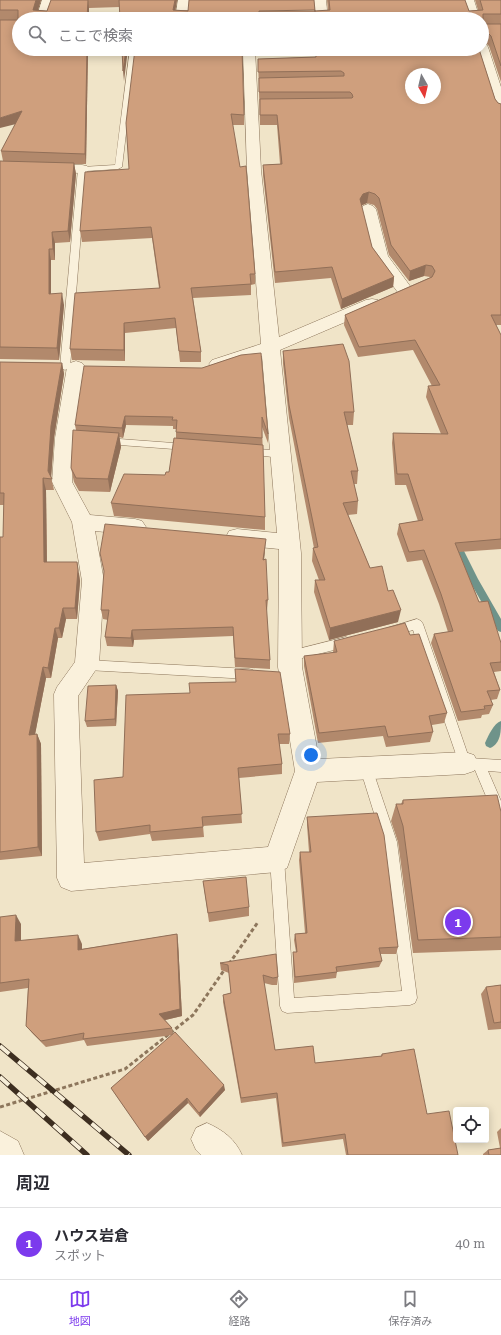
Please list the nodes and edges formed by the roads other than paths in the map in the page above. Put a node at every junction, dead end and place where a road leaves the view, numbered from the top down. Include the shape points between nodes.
1 (48, 0) edge
2 (184, 0) edge
3 (320, 0) edge
4 (468, 0) edge
5 (44, 12) edge
6 (183, 12) edge
7 (321, 12) edge
8 (472, 12) edge
9 (132, 56) edge
10 (250, 56) edge
11 (485, 56) edge
12 (501, 109) edge
13 (0, 167) edge
14 (82, 169) junction
15 (368, 209) dead end
16 (271, 347) junction
17 (71, 367) joint
18 (202, 370) edge
19 (96, 440) edge
20 (196, 448) edge
21 (242, 451) edge
22 (281, 454) junction
23 (84, 522) junction
24 (155, 529) edge
25 (218, 535) edge
26 (289, 542) junction
27 (379, 634) edge
28 (357, 639) edge
29 (87, 665) junction
30 (286, 669) junction
31 (260, 675) edge
32 (472, 763) junction
33 (501, 766) edge
34 (366, 768) junction
35 (308, 771) junction
36 (501, 816) edge
37 (277, 859) junction
38 (0, 1147) edge
39 (8, 1155) edge

1 - 5 street
2 - 6 street
3 - 7 street
4 - 8 street
9 - 14 lane via 118,167
10 - 16 street via 255,106 254,170
11 - 12 street
13 - 14 street
14 - 17 lane
15 - 16 street via 380,257 399,292
16 - 18 street
16 - 22 street
17 - 23 street via 69,438 62,482
19 - 20 lane
21 - 22 lane
22 - 26 street
23 - 24 street
23 - 29 street via 93,581
25 - 26 street
26 - 30 street
27 - 32 lane via 416,624
28 - 30 lane
29 - 31 lane
29 - 37 street via 66,694 71,878
30 - 35 street
32 - 33 lane
32 - 34 street
32 - 36 lane
34 - 35 street
34 - 37 lane via 390,842 410,998 287,1006
35 - 37 street
38 - 39 street

